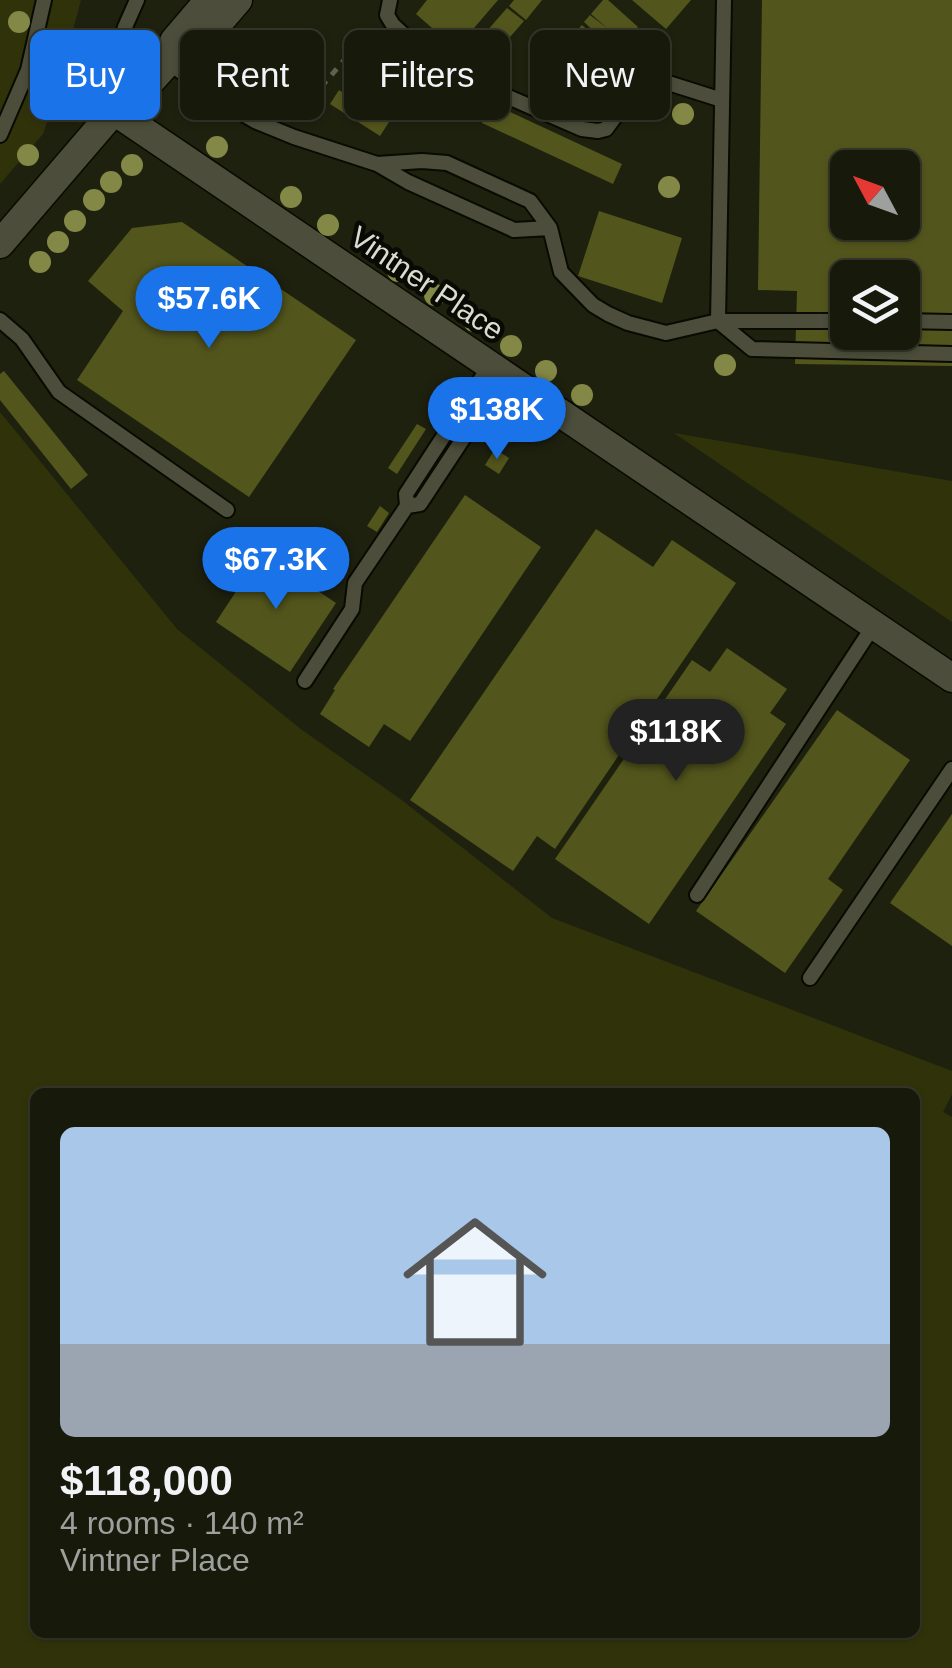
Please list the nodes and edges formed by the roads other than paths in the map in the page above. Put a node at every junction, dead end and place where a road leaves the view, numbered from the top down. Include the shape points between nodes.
1 (44, 0) edge
2 (137, 0) edge
3 (209, 0) edge
4 (238, 0) edge
5 (390, 0) edge
6 (724, 0) edge
7 (124, 30) edge
8 (168, 62) junction
9 (160, 71) edge
10 (722, 100) junction
11 (106, 120) edge
12 (127, 120) edge
13 (0, 135) edge
14 (377, 164) junction
15 (550, 228) junction
16 (0, 244) edge
17 (0, 320) edge
18 (718, 321) junction
19 (830, 321) edge
20 (920, 322) edge
21 (952, 322) edge
22 (952, 354) edge
23 (498, 370) junction
24 (227, 510) dead end
25 (874, 625) junction
26 (952, 678) edge
27 (305, 681) dead end
28 (952, 770) edge
29 (697, 895) dead end
30 (810, 978) dead end

1 - 13 lane via 28,70
2 - 7 lane
3 - 8 street via 174,41
4 - 8 street via 188,57
5 - 10 lane via 387,15 438,67 582,129 606,129 648,79
6 - 10 lane
8 - 9 street
8 - 14 lane via 255,121
10 - 18 lane
11 - 16 street
12 - 23 street, Vintner Place
14 - 15 lane via 514,230
14 - 15 lane via 446,163 530,201
15 - 18 lane via 561,272 608,314 666,332
17 - 24 lane via 22,338 59,392
18 - 19 lane
18 - 22 lane via 752,350
20 - 21 lane
23 - 25 street, Vintner Place
23 - 27 lane via 420,504 407,506 356,584 352,609
25 - 26 street, Vintner Place
25 - 29 lane
28 - 30 lane

